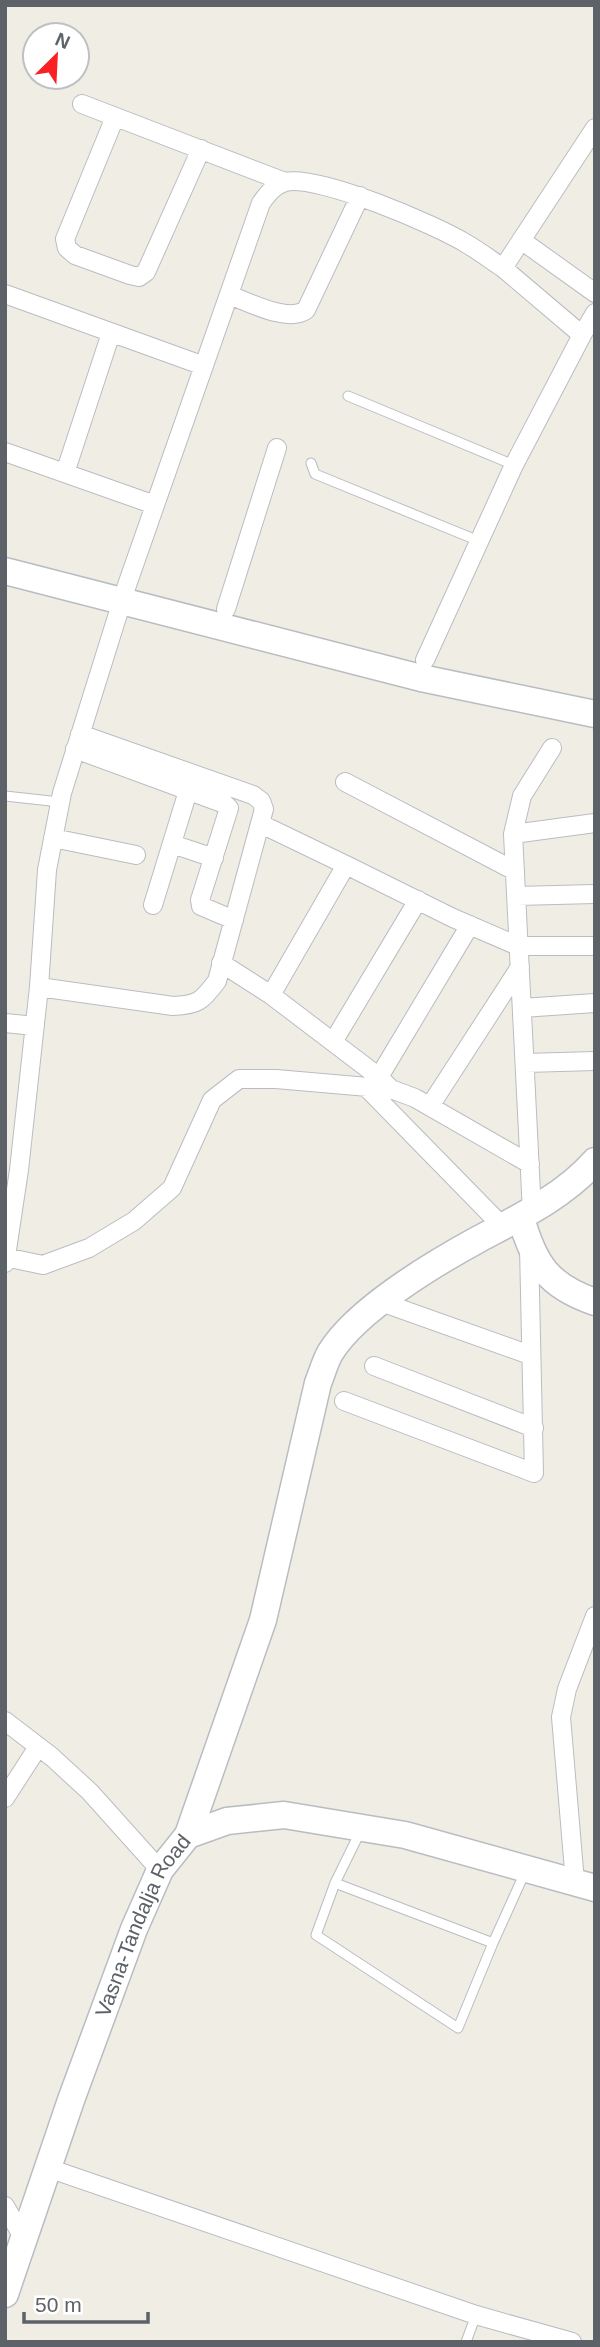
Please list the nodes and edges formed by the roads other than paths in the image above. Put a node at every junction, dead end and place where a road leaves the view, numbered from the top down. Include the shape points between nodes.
1 (82, 104) dead end
2 (115, 117) junction
3 (595, 128) edge
4 (201, 149) junction
5 (285, 182) junction
6 (360, 196) junction
7 (521, 240) junction
8 (503, 268) junction
9 (595, 293) edge
10 (5, 294) edge
11 (229, 295) junction
12 (595, 313) edge
13 (111, 333) junction
14 (582, 335) junction
15 (204, 366) junction
16 (348, 396) dead end
17 (277, 448) dead end
18 (5, 452) edge
19 (311, 463) dead end
20 (514, 465) junction
21 (65, 473) junction
22 (155, 505) junction
23 (479, 541) junction
24 (5, 554) edge
25 (5, 571) edge
26 (125, 593) junction
27 (226, 609) junction
28 (425, 660) junction
29 (595, 696) edge
30 (595, 714) edge
31 (77, 741) junction
32 (552, 747) dead end
33 (345, 782) dead end
34 (188, 791) junction
35 (5, 796) edge
36 (60, 802) junction
37 (595, 823) edge
38 (261, 824) junction
39 (513, 834) junction
40 (53, 838) junction
41 (172, 844) junction
42 (136, 855) dead end
43 (214, 858) junction
44 (346, 865) junction
45 (515, 871) junction
46 (595, 894) edge
47 (516, 896) junction
48 (418, 901) junction
49 (153, 905) dead end
50 (234, 920) junction
51 (470, 925) junction
52 (519, 946) junction
53 (595, 946) edge
54 (221, 963) junction
55 (520, 967) junction
56 (39, 987) junction
57 (271, 995) junction
58 (595, 1003) edge
59 (522, 1008) junction
60 (5, 1023) edge
61 (35, 1026) junction
62 (333, 1042) junction
63 (595, 1061) edge
64 (525, 1063) junction
65 (379, 1084) junction
66 (430, 1106) junction
67 (530, 1164) junction
68 (593, 1166) edge
69 (519, 1219) junction
70 (529, 1245) junction
71 (6, 1259) edge
72 (381, 1302) junction
73 (595, 1302) edge
74 (530, 1355) junction
75 (374, 1366) dead end
76 (344, 1401) dead end
77 (534, 1429) junction
78 (595, 1616) edge
79 (5, 1721) edge
80 (38, 1747) junction
81 (5, 1798) edge
82 (362, 1828) junction
83 (188, 1835) junction
84 (526, 1869) junction
85 (160, 1870) junction
86 (335, 1883) junction
87 (585, 1885) edge
88 (493, 1943) junction
89 (48, 2168) junction
90 (5, 2206) edge
91 (16, 2250) edge
92 (5, 2294) edge
93 (476, 2315) junction
94 (467, 2342) edge
95 (572, 2342) edge

1 - 2 street
2 - 4 street
2 - 4 street via 65,239 75,255 139,277 146,271
3 - 7 street
4 - 5 street
5 - 6 street
5 - 11 street via 261,204
6 - 8 street via 465,243
6 - 11 street via 306,310 286,316
7 - 8 street
7 - 9 street
8 - 14 street
10 - 13 street
11 - 15 street
12 - 14 street
13 - 15 street
13 - 21 street
14 - 20 street
15 - 22 street
16 - 20 lane
17 - 27 street
18 - 21 street
19 - 23 lane via 315,474
20 - 23 street
21 - 22 street
22 - 26 street
23 - 28 street
24 - 26 street
25 - 26 street
26 - 27 street
26 - 30 street via 421,678
26 - 31 street
27 - 28 street
28 - 29 street
31 - 34 street
31 - 36 street
31 - 38 street via 253,795 264,809
32 - 39 street via 522,796
33 - 45 street
34 - 41 street
34 - 43 street via 229,808
35 - 36 lane
36 - 40 street
37 - 39 street
38 - 44 street
38 - 50 street
39 - 45 street
40 - 42 street
40 - 56 street
41 - 43 street
41 - 49 street
43 - 50 street via 201,906
44 - 48 street
44 - 57 street
45 - 47 street
46 - 47 street
47 - 52 street
48 - 51 street
48 - 62 street
50 - 54 street
51 - 52 street
51 - 65 street
52 - 53 street
52 - 55 street
54 - 56 street via 203,1000 190,1006
54 - 57 street
55 - 59 street
55 - 66 street
56 - 61 street
57 - 62 street
58 - 59 street
59 - 64 street
60 - 61 street
61 - 71 street
62 - 65 street
63 - 64 street
64 - 67 street
65 - 66 street
65 - 69 street
65 - 71 street via 239,1079 212,1100 172,1188 134,1221 89,1248 43,1265
66 - 67 street
67 - 69 street
68 - 69 street
69 - 70 street
69 - 72 street via 477,1240
70 - 73 street via 544,1272
70 - 74 street
72 - 74 street
72 - 83 street via 352,1326 331,1353 318,1383 263,1620
74 - 77 street
75 - 77 street
76 - 77 street via 534,1473
78 - 87 street via 561,1717
79 - 80 street
80 - 81 street
80 - 85 street via 90,1792
82 - 83 street, Vasna-Tandalja Road via 284,1815 227,1821
82 - 84 street, Vasna-Tandalja Road via 405,1835
82 - 86 lane
83 - 85 street, Vasna-Tandalja Road
84 - 87 street, Vasna-Tandalja Road
84 - 88 lane
85 - 89 street, Vasna-Tandalja Road via 134,1928
86 - 88 lane
86 - 88 lane via 316,1935 458,2028
89 - 91 street, Vasna-Tandalja Road
89 - 93 street
90 - 91 street
91 - 92 street, Vasna-Tandalja Road
93 - 94 lane
93 - 95 street

